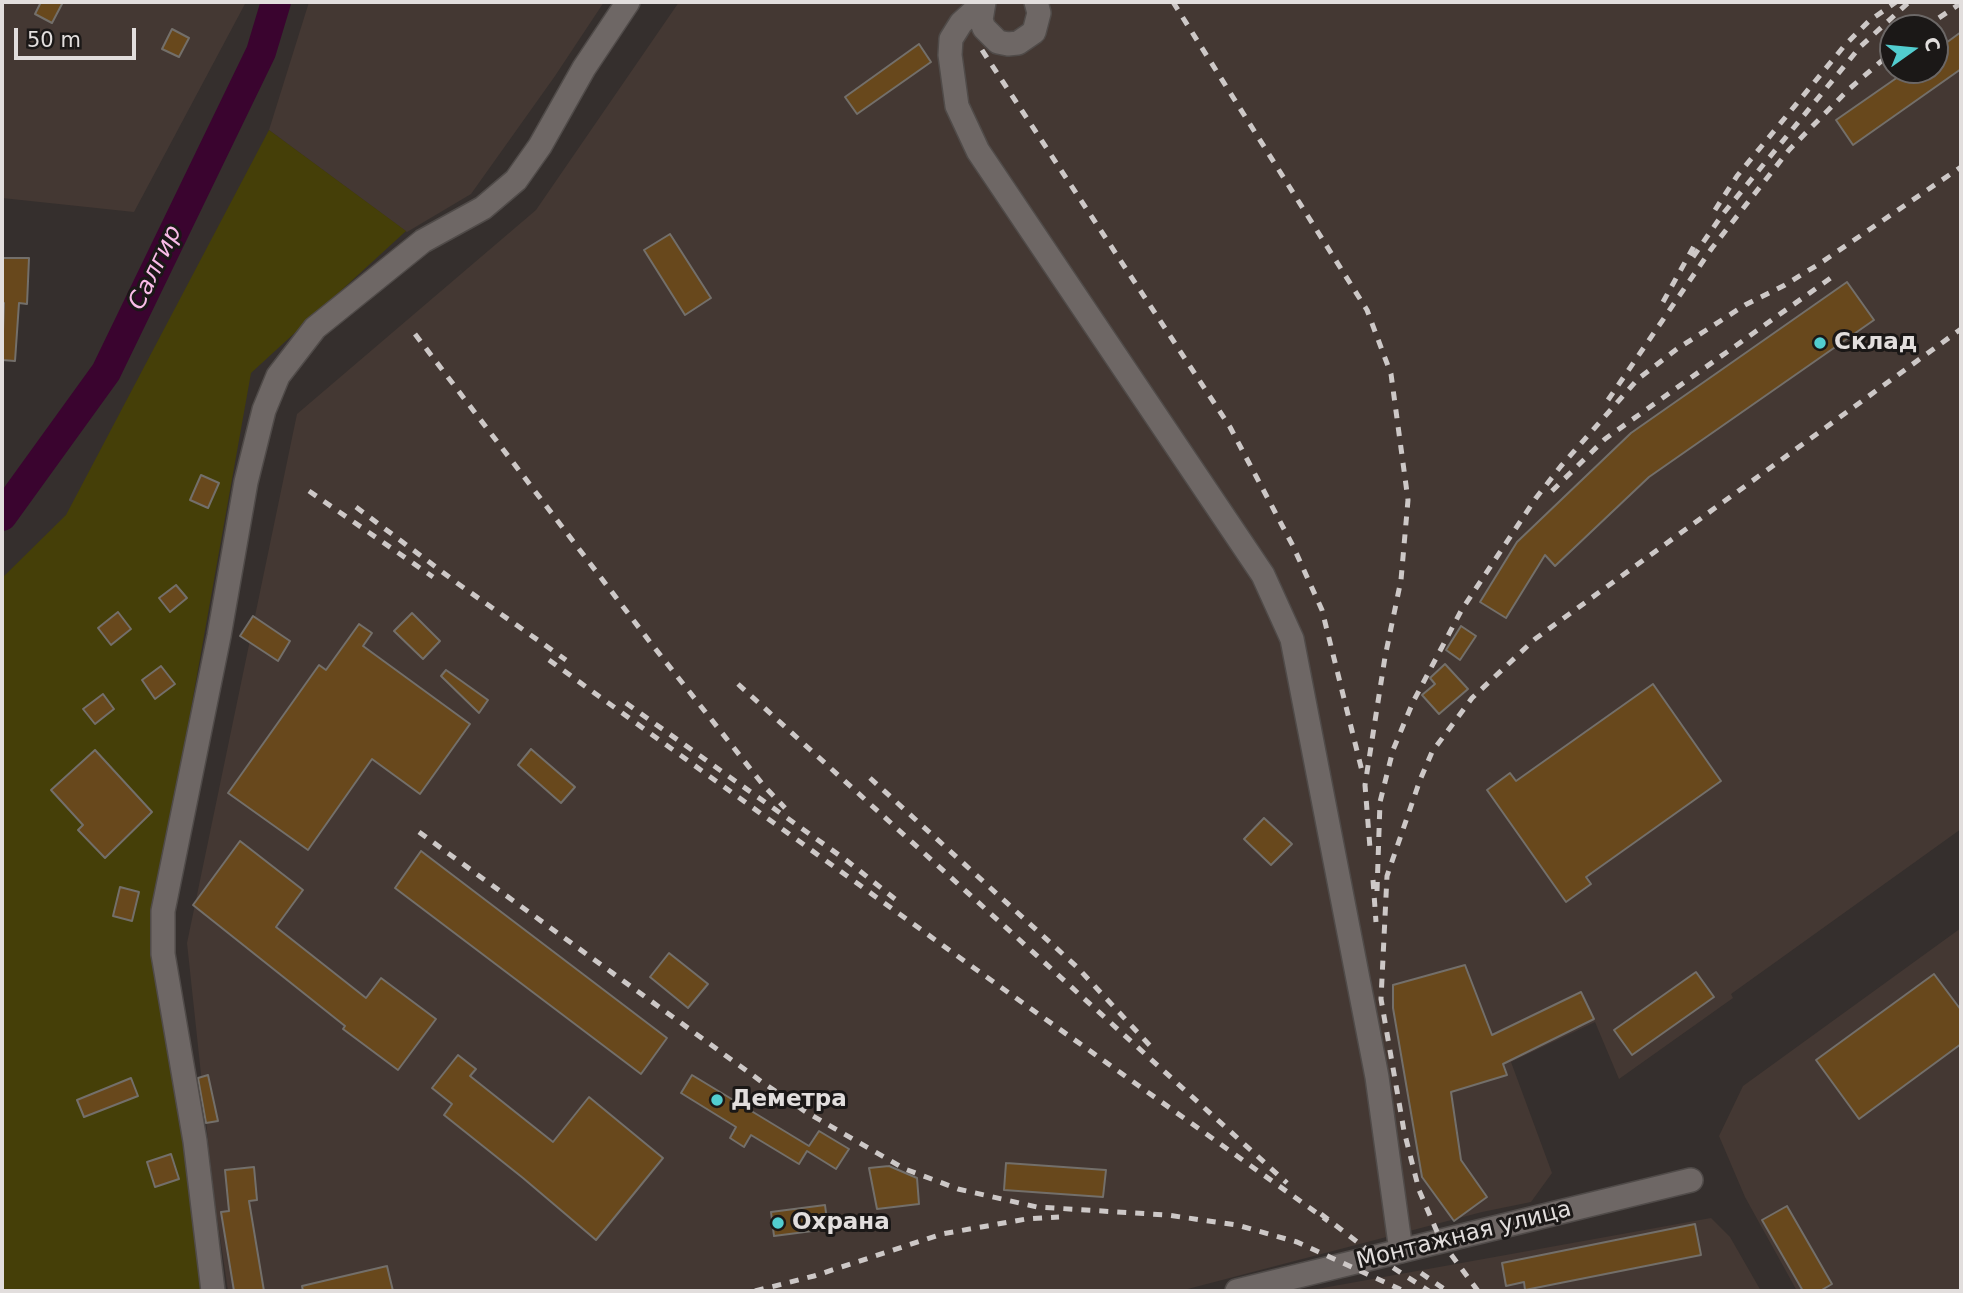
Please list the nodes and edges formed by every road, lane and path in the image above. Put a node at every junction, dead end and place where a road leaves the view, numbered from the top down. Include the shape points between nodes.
1 (628, 2) edge
2 (1036, 2) edge
3 (1690, 1180) dead end
4 (1401, 1251) junction
5 (213, 1291) edge
6 (1237, 1291) edge

1 - 5 street via 516,180 483,208 424,241 315,328 278,376 264,410 163,911 163,954 195,1141
2 - 4 street via 1038,23 1034,32 1018,43 990,37 981,20 984,2 961,23 951,39 950,55 957,106 978,151 1263,575 1292,639 1377,1077
3 - 4 street, Монтажная улица
4 - 6 street, Монтажная улица

